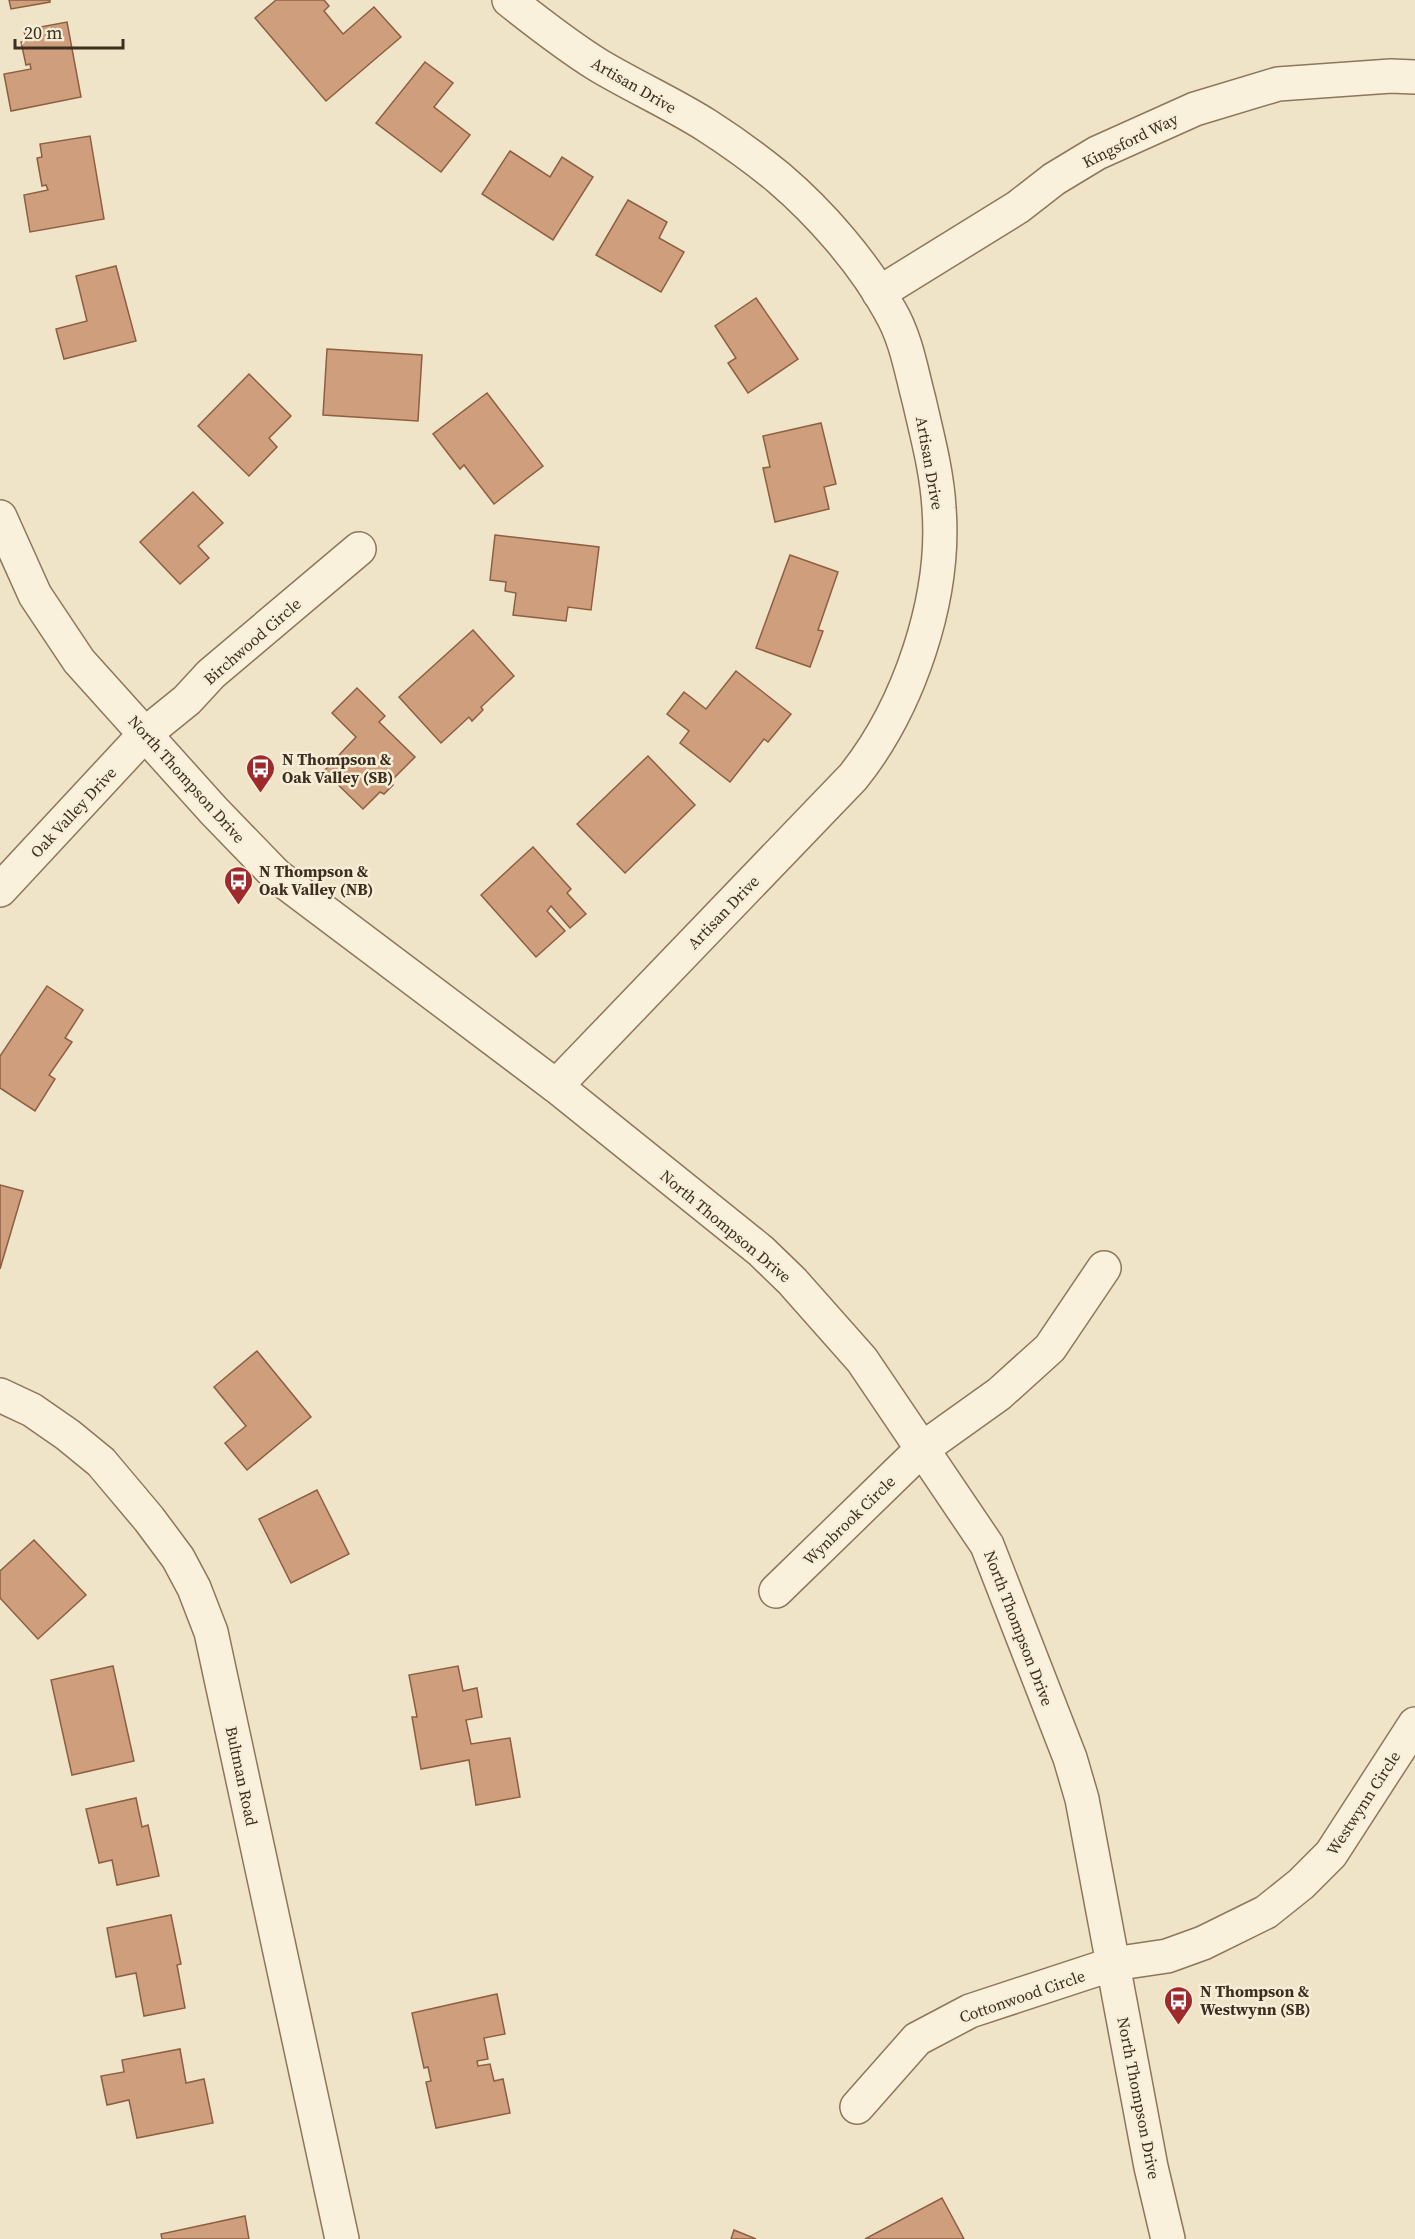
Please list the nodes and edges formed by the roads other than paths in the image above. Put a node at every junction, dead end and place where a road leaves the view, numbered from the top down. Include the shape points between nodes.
1 (510, 0) edge
2 (1415, 77) edge
3 (879, 293) junction
4 (0, 517) edge
5 (359, 549) dead end
6 (145, 734) junction
7 (0, 890) edge
8 (556, 1086) junction
9 (1104, 1268) dead end
10 (0, 1395) edge
11 (922, 1449) junction
12 (776, 1591) dead end
13 (1415, 1724) edge
14 (1113, 1964) junction
15 (857, 2107) dead end
16 (342, 2239) edge
17 (1168, 2239) edge

1 - 3 street, Artisan Drive via 598,65 707,126 779,178 830,227
2 - 3 street, Kingsford Way via 1278,84 1195,109 1097,153
3 - 8 street, Artisan Drive via 903,339 929,442 939,508 938,562 927,622 907,685 888,726 854,777
4 - 6 street, North Thompson Drive via 35,595 80,661
5 - 6 street, Birchwood Circle
6 - 7 street, Oak Valley Drive
6 - 8 street, North Thompson Drive via 277,876
8 - 11 street, North Thompson Drive via 761,1251 792,1281 862,1360
9 - 11 street, Wynbrook Circle via 1050,1348 999,1394
10 - 16 street, Bultman Road via 32,1410 101,1462 178,1558 194,1588 211,1632
11 - 12 street, Wynbrook Circle
11 - 14 street, North Thompson Drive via 987,1545 1070,1758 1082,1799
13 - 14 street, Westwynn Circle via 1331,1854 1266,1912 1167,1956
14 - 15 street, Cottonwood Circle via 970,2011 917,2039
14 - 17 street, North Thompson Drive

